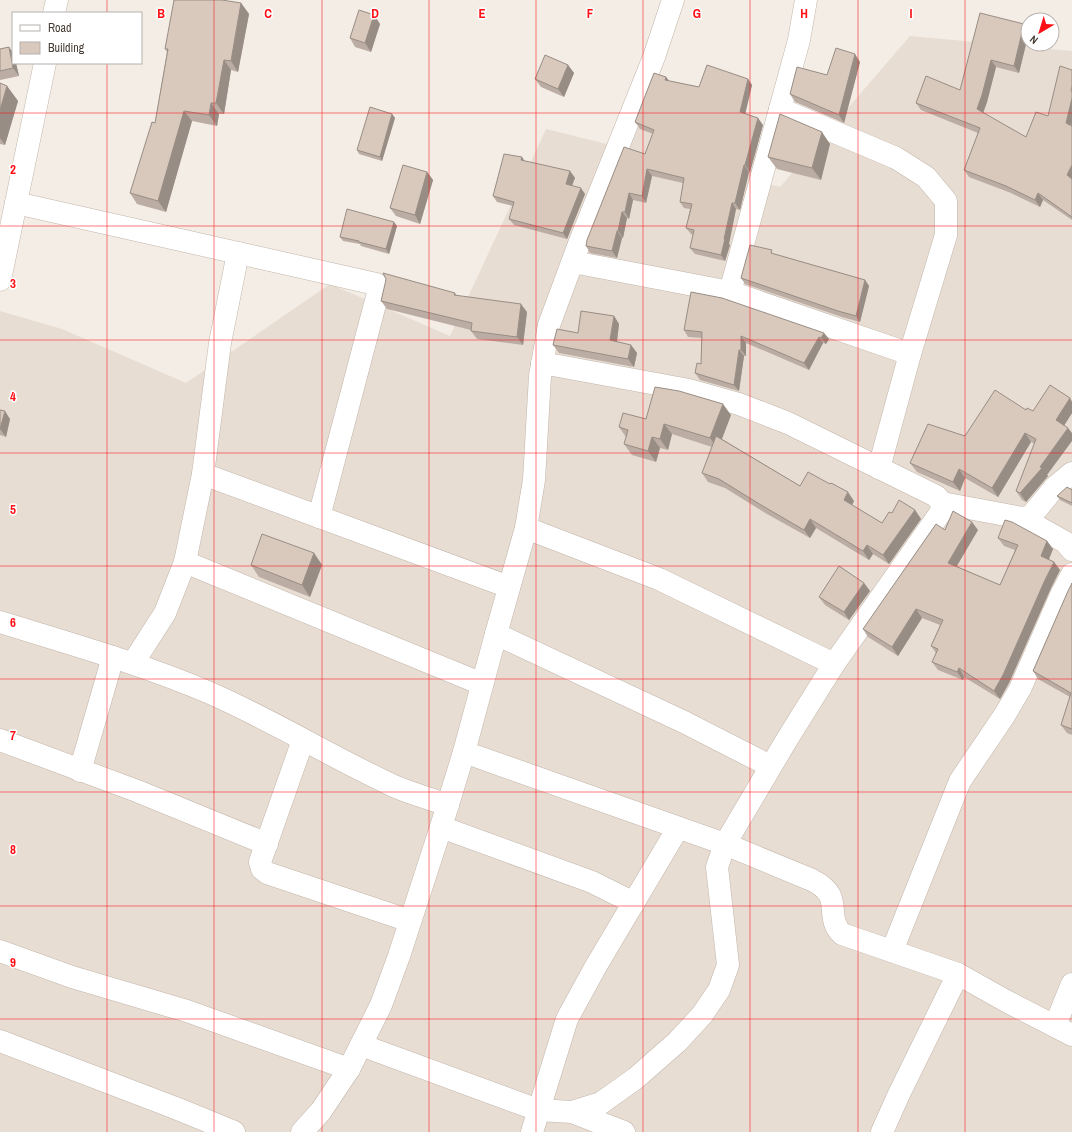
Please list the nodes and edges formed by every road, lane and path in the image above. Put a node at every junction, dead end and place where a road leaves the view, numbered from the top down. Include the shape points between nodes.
1 (57, 0) edge
2 (672, 0) edge
3 (806, 0) edge
4 (54, 12) edge
5 (45, 64) edge
6 (780, 109) junction
7 (16, 203) junction
8 (238, 253) junction
9 (573, 262) junction
10 (0, 276) edge
11 (730, 292) junction
12 (910, 354) junction
13 (542, 363) junction
14 (879, 468) junction
15 (1072, 473) edge
16 (203, 474) junction
17 (942, 503) junction
18 (320, 517) junction
19 (1022, 518) junction
20 (526, 528) junction
21 (1072, 550) edge
22 (185, 562) junction
23 (1072, 574) edge
24 (509, 587) junction
25 (0, 622) edge
26 (496, 634) junction
27 (123, 660) junction
28 (834, 664) junction
29 (482, 684) junction
30 (0, 740) edge
31 (303, 740) junction
32 (464, 752) junction
33 (770, 766) junction
34 (80, 771) junction
35 (448, 805) junction
36 (441, 827) junction
37 (678, 828) junction
38 (267, 844) junction
39 (725, 844) junction
40 (634, 903) junction
41 (410, 921) junction
42 (0, 951) edge
43 (892, 951) junction
44 (958, 974) junction
45 (1072, 984) edge
46 (1064, 1031) edge
47 (0, 1041) edge
48 (361, 1045) junction
49 (349, 1069) junction
50 (538, 1110) junction
51 (572, 1112) junction
52 (234, 1132) edge
53 (302, 1132) edge
54 (532, 1132) edge
55 (624, 1132) edge
56 (882, 1132) edge

1 - 4 street
2 - 9 street via 654,57
3 - 6 street via 799,40
5 - 7 street
6 - 11 street
6 - 12 street via 896,158 926,177 946,201 946,235
7 - 8 street
7 - 10 street
8 - 16 street via 220,344
8 - 18 street via 376,284 378,287
9 - 11 street
9 - 13 street via 549,325
11 - 12 street
12 - 14 street
13 - 14 street via 689,390 739,404 788,424
13 - 20 street via 534,480
14 - 17 street via 936,496
15 - 19 street via 1055,487 1031,516
16 - 18 street
16 - 22 street
17 - 19 street
17 - 28 street via 941,512
18 - 24 street
19 - 21 street via 1065,542
20 - 24 street
20 - 28 street via 659,579
22 - 27 street via 166,612
22 - 29 street
23 - 43 street via 1020,689 960,781
24 - 26 street
25 - 27 street
26 - 29 street
26 - 33 street via 684,722
27 - 31 street via 209,693
27 - 34 street
28 - 33 street
29 - 32 street
30 - 34 street
31 - 35 street via 398,788
31 - 38 street
32 - 35 street
32 - 37 street
33 - 39 street
34 - 38 street via 137,791
35 - 36 street
36 - 40 street via 592,882
36 - 41 street
37 - 39 street
37 - 40 street
38 - 41 street via 260,862 262,869 267,873
39 - 43 street via 821,884 833,901 835,925 842,934
39 - 51 street via 717,866 728,965 719,990 702,1015 677,1042 636,1078 601,1102
40 - 50 street via 567,1018
41 - 48 street via 380,1005
42 - 49 street via 72,977 187,1011
43 - 44 street
44 - 46 street
44 - 56 street
45 - 46 street
47 - 52 street
48 - 49 street
48 - 50 street
49 - 53 street via 321,1110
50 - 51 street
50 - 54 street
51 - 55 street

